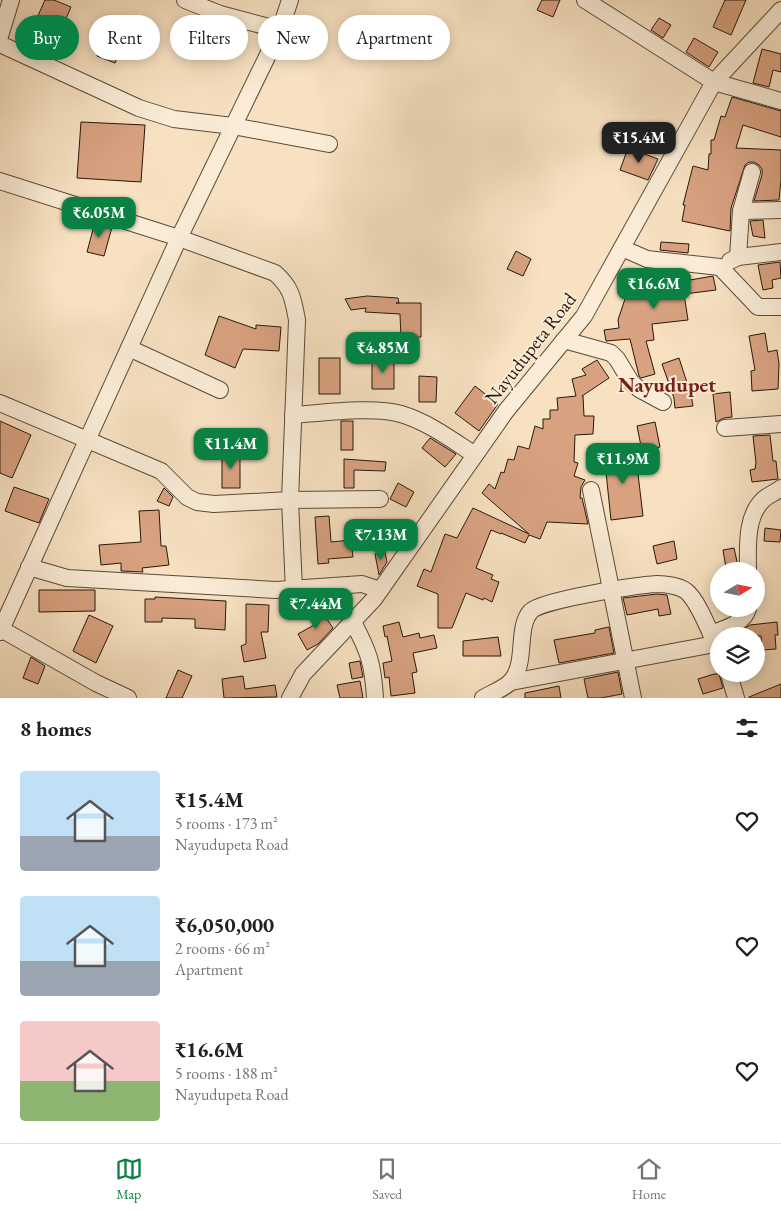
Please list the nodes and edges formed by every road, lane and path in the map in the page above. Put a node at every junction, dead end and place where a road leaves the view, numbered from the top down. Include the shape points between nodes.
1 (11, 0) edge
2 (185, 0) edge
3 (290, 0) edge
4 (585, 0) edge
5 (771, 0) edge
6 (781, 5) edge
7 (781, 10) edge
8 (285, 15) edge
9 (258, 24) edge
10 (0, 36) edge
11 (0, 44) edge
12 (266, 60) edge
13 (714, 82) junction
14 (781, 101) edge
15 (234, 126) junction
16 (329, 144) dead end
17 (752, 172) dead end
18 (0, 181) edge
19 (781, 210) edge
20 (741, 212) junction
21 (179, 238) junction
22 (622, 248) junction
23 (781, 252) edge
24 (738, 257) junction
25 (720, 267) junction
26 (781, 306) edge
27 (564, 340) junction
28 (129, 348) junction
29 (220, 390) dead end
30 (663, 402) dead end
31 (0, 403) edge
32 (293, 415) junction
33 (781, 424) edge
34 (725, 428) dead end
35 (87, 441) junction
36 (475, 455) junction
37 (781, 488) edge
38 (591, 490) dead end
39 (380, 499) dead end
40 (290, 500) junction
41 (748, 562) edge
42 (30, 567) junction
43 (294, 590) junction
44 (380, 590) junction
45 (611, 590) junction
46 (743, 618) edge
47 (352, 622) junction
48 (733, 627) edge
49 (1, 631) edge
50 (710, 632) edge
51 (710, 644) edge
52 (626, 661) junction
53 (511, 682) junction
54 (731, 682) edge
55 (128, 698) edge
56 (290, 698) edge
57 (375, 698) edge
58 (483, 698) edge
59 (633, 698) edge
60 (736, 698) edge

1 - 10 street
2 - 9 street
3 - 8 street
4 - 13 street
5 - 6 street
7 - 13 street, Nayudupeta Road
11 - 15 street via 139,108 162,116
12 - 15 street
13 - 14 street
13 - 22 street, Nayudupeta Road
15 - 16 street
15 - 21 street
17 - 20 street
18 - 21 street
19 - 20 street
20 - 24 street
21 - 28 street
21 - 32 street via 275,273 286,282 298,320
22 - 25 street via 647,259
22 - 27 street, Nayudupeta Road via 584,316
23 - 24 street
24 - 25 street
25 - 26 street via 758,307
27 - 30 street via 610,353 631,382
27 - 36 street, Nayudupeta Road
28 - 29 street
28 - 35 street
31 - 35 street
32 - 36 street via 374,411 400,414 436,430
32 - 40 street
33 - 34 street
35 - 40 street via 161,471 187,497 197,502
35 - 42 street
36 - 44 street, Nayudupeta Road
37 - 41 street via 764,500 755,512 749,529
38 - 45 street
39 - 40 street
40 - 43 street
42 - 43 street via 68,578
42 - 49 street
43 - 44 street via 362,584
44 - 47 street, Nayudupeta Road
45 - 50 street via 659,584 686,591 695,600
45 - 52 street
45 - 53 street via 542,605 531,611 525,622 516,674
46 - 48 street
47 - 56 street, Nayudupeta Road via 303,674
47 - 57 street via 367,648
49 - 55 street
51 - 52 street
52 - 53 street
52 - 59 street
53 - 58 street
54 - 60 street

